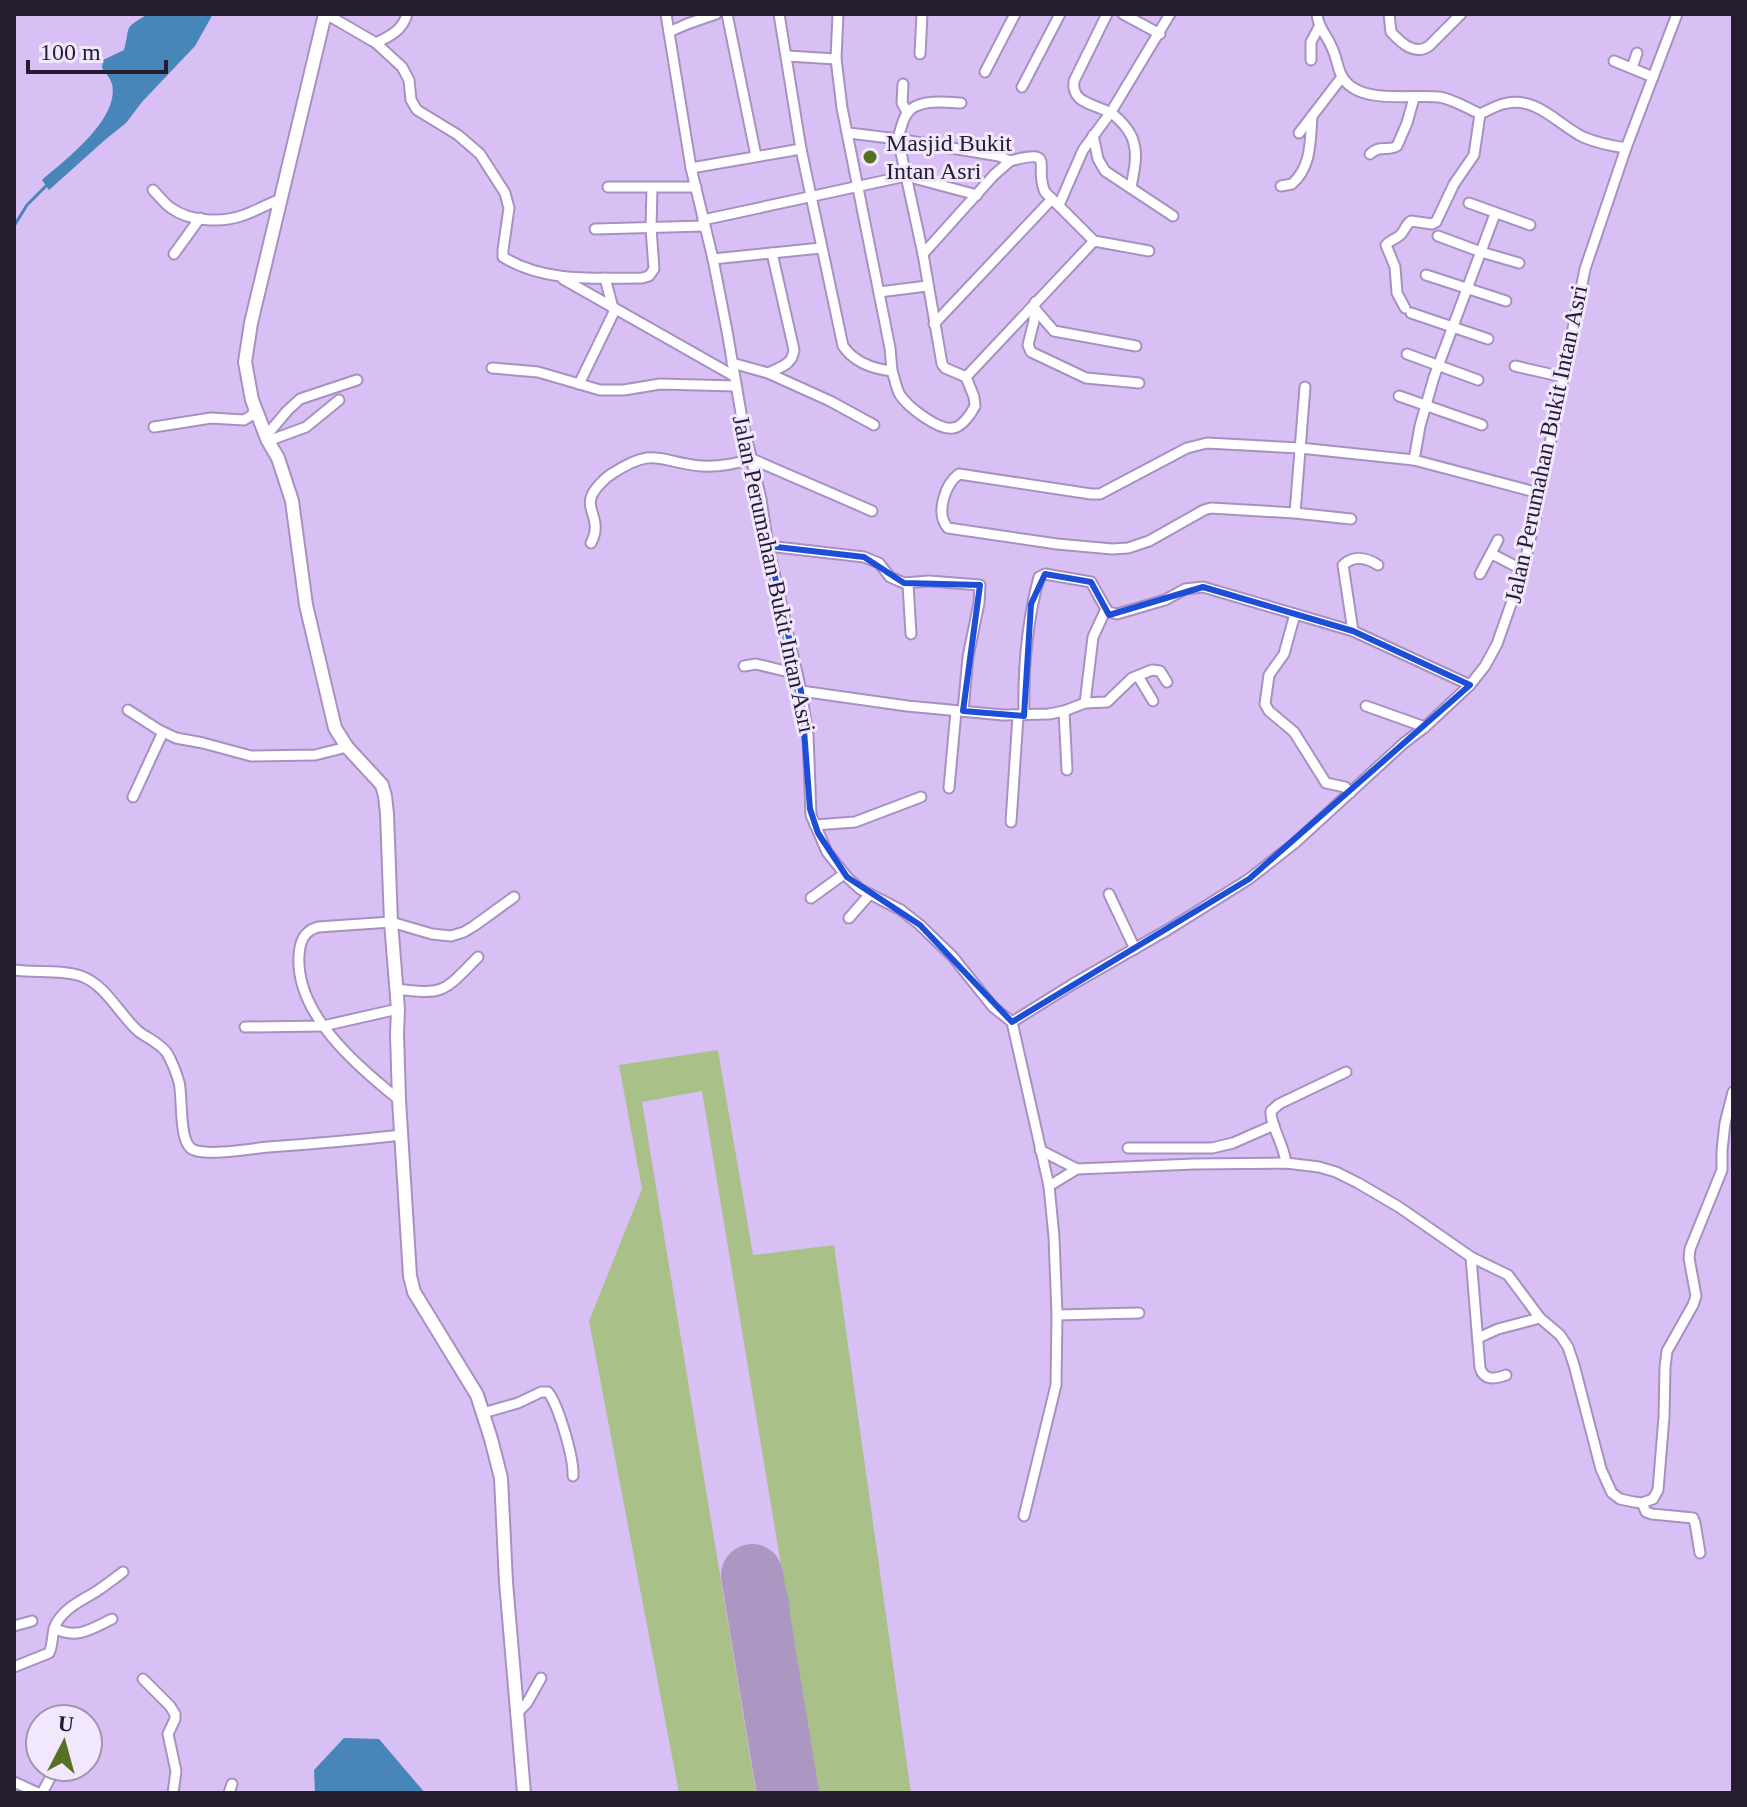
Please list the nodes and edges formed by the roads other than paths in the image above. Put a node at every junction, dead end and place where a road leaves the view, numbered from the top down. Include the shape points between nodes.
1 (326, 14) edge
2 (407, 14) edge
3 (666, 14) edge
4 (716, 14) edge
5 (727, 14) edge
6 (779, 14) edge
7 (838, 14) edge
8 (922, 14) edge
9 (1015, 14) edge
10 (1060, 14) edge
11 (1107, 14) edge
12 (1123, 14) edge
13 (1170, 14) edge
14 (1317, 14) edge
15 (1389, 14) edge
16 (1461, 14) edge
17 (1677, 14) edge
18 (1319, 27) junction
19 (669, 32) junction
20 (1160, 34) junction
21 (376, 43) junction
22 (1637, 53) dead end
23 (920, 54) dead end
24 (787, 56) junction
25 (836, 59) junction
26 (1311, 60) dead end
27 (1614, 61) dead end
28 (1632, 68) junction
29 (985, 72) dead end
30 (1342, 77) junction
31 (1653, 77) junction
32 (903, 84) dead end
33 (1022, 87) dead end
34 (1414, 98) junction
35 (961, 103) dead end
36 (907, 112) junction
37 (1111, 112) junction
38 (1480, 114) junction
39 (1312, 116) junction
40 (849, 133) junction
41 (1299, 133) dead end
42 (1093, 135) junction
43 (898, 139) junction
44 (1626, 148) junction
45 (801, 149) junction
46 (1370, 154) dead end
47 (756, 156) junction
48 (1010, 161) junction
49 (691, 168) junction
50 (906, 176) junction
51 (859, 186) junction
52 (1281, 186) dead end
53 (608, 187) dead end
54 (696, 187) junction
55 (652, 188) junction
56 (1131, 188) junction
57 (153, 190) dead end
58 (977, 195) junction
59 (811, 197) junction
60 (279, 200) junction
61 (1055, 202) junction
62 (1469, 203) dead end
63 (1495, 214) junction
64 (1173, 216) dead end
65 (200, 218) junction
66 (704, 223) junction
67 (1530, 225) dead end
68 (651, 228) junction
69 (595, 229) dead end
70 (1438, 236) dead end
71 (1094, 241) junction
72 (821, 248) junction
73 (1149, 251) dead end
74 (1481, 252) junction
75 (772, 253) junction
76 (174, 254) dead end
77 (923, 254) junction
78 (713, 259) junction
79 (1519, 263) dead end
80 (1426, 275) dead end
81 (556, 276) junction
82 (605, 278) junction
83 (927, 286) junction
84 (1467, 289) junction
85 (879, 292) junction
86 (1506, 301) dead end
87 (612, 306) junction
88 (1035, 306) junction
89 (934, 324) junction
90 (1453, 328) junction
91 (1488, 339) dead end
92 (1136, 346) dead end
93 (1407, 354) dead end
94 (732, 363) junction
95 (1438, 366) junction
96 (1515, 366) dead end
97 (492, 368) dead end
98 (892, 371) junction
99 (768, 373) junction
100 (966, 377) junction
101 (1563, 377) junction
102 (357, 380) dead end
103 (1478, 380) dead end
104 (735, 381) junction
105 (1139, 383) dead end
106 (579, 384) junction
107 (1305, 387) dead end
108 (1399, 396) dead end
109 (339, 400) dead end
110 (1425, 406) junction
111 (255, 408) junction
112 (874, 425) dead end
113 (1482, 425) dead end
114 (154, 427) dead end
115 (267, 438) junction
116 (1300, 448) junction
117 (752, 459) junction
118 (1414, 460) junction
119 (1539, 493) junction
120 (872, 511) dead end
121 (1295, 513) junction
122 (1351, 519) dead end
123 (1498, 540) dead end
124 (591, 543) dead end
125 (768, 546) junction
126 (1492, 554) junction
127 (1378, 565) dead end
128 (1523, 570) junction
129 (1480, 574) dead end
130 (908, 584) junction
131 (1106, 609) junction
132 (1295, 614) junction
133 (1353, 631) junction
134 (911, 634) dead end
135 (744, 666) dead end
136 (797, 674) junction
137 (1138, 676) junction
138 (1167, 682) dead end
139 (1470, 685) junction
140 (801, 691) junction
141 (1153, 701) dead end
142 (1085, 703) junction
143 (1366, 706) dead end
144 (128, 710) dead end
145 (959, 711) junction
146 (1064, 711) junction
147 (1021, 715) junction
148 (1425, 727) junction
149 (163, 732) junction
150 (347, 747) junction
151 (1067, 770) dead end
152 (949, 788) dead end
153 (1350, 793) junction
154 (133, 797) dead end
155 (921, 797) dead end
156 (1011, 822) dead end
157 (815, 825) junction
158 (844, 874) junction
159 (870, 894) junction
160 (1109, 894) dead end
161 (514, 897) dead end
162 (811, 898) dead end
163 (849, 918) dead end
164 (391, 922) junction
165 (1135, 949) junction
166 (478, 957) dead end
167 (14, 970) edge
168 (396, 989) junction
169 (398, 1009) junction
170 (1012, 1022) junction
171 (323, 1026) junction
172 (245, 1027) dead end
173 (1346, 1072) dead end
174 (1733, 1092) edge
175 (399, 1100) junction
176 (1274, 1125) junction
177 (402, 1135) junction
178 (1128, 1148) dead end
179 (1193, 1148) junction
180 (1040, 1150) junction
181 (1286, 1163) junction
182 (1194, 1164) junction
183 (1077, 1169) junction
184 (1049, 1186) junction
185 (1471, 1257) junction
186 (1139, 1313) dead end
187 (1057, 1315) junction
188 (1540, 1318) junction
189 (1478, 1338) junction
190 (1506, 1375) dead end
191 (483, 1413) junction
192 (573, 1476) dead end
193 (1642, 1503) junction
194 (1024, 1516) dead end
195 (1700, 1553) dead end
196 (123, 1572) dead end
197 (112, 1619) dead end
198 (32, 1621) dead end
199 (14, 1626) edge
200 (54, 1628) junction
201 (14, 1667) edge
202 (541, 1678) dead end
203 (143, 1679) dead end
204 (518, 1712) junction
205 (14, 1782) edge
206 (40, 1793) edge
207 (173, 1793) edge
208 (524, 1793) edge

1 - 21 street
1 - 60 street
2 - 21 street via 399,29
3 - 19 street, Jalan Perumahan Bukit Intan Asri
4 - 19 street
5 - 47 street
6 - 24 street
7 - 25 street
8 - 23 street
9 - 29 street
10 - 33 street
11 - 37 street via 1073,85 1078,97
12 - 20 street
13 - 20 street
14 - 18 street
15 - 16 street via 1391,32 1419,51
17 - 31 street, Jalan Perumahan Bukit Intan Asri
18 - 26 street via 1311,42
18 - 30 street
19 - 49 street, Jalan Perumahan Bukit Intan Asri
20 - 37 street
21 - 81 street via 402,67 417,110 480,154 505,193 509,208 503,257
22 - 28 street
24 - 25 street
24 - 45 street
25 - 40 street
27 - 28 street
28 - 31 street
30 - 34 street via 1369,94
30 - 39 street
31 - 44 street, Jalan Perumahan Bukit Intan Asri
32 - 36 street
34 - 38 street via 1444,98
34 - 46 street via 1397,147
35 - 36 street via 927,103
36 - 43 street
37 - 42 street
37 - 56 street via 1134,142
38 - 44 street via 1503,104 1528,104 1583,137
38 - 90 street via 1474,155 1436,222 1411,221 1386,245 1397,293 1408,310
39 - 41 street
39 - 52 street via 1306,167 1292,184
40 - 43 street
40 - 51 street
42 - 56 street via 1101,166
42 - 61 street
43 - 48 street
43 - 50 street
44 - 101 street, Jalan Perumahan Bukit Intan Asri via 1585,269
45 - 47 street
45 - 59 street
47 - 49 street
48 - 58 street
48 - 61 street via 1039,157 1042,187
49 - 54 street, Jalan Perumahan Bukit Intan Asri
50 - 51 street
50 - 58 street
50 - 77 street
51 - 59 street
51 - 85 street
53 - 55 street
54 - 55 street
54 - 66 street, Jalan Perumahan Bukit Intan Asri
55 - 68 street
56 - 64 street
57 - 65 street via 172,209
58 - 77 street
59 - 66 street
59 - 72 street
60 - 65 street via 227,220
60 - 111 street via 245,362
61 - 71 street
61 - 89 street
62 - 63 street
63 - 67 street
63 - 74 street
65 - 76 street
66 - 68 street
66 - 78 street, Jalan Perumahan Bukit Intan Asri
68 - 69 street
68 - 82 street via 651,274
70 - 74 street
71 - 73 street
71 - 88 street
72 - 75 street
72 - 98 street via 846,351
74 - 79 street
74 - 84 street
75 - 78 street
75 - 99 street via 794,350 789,363
77 - 83 street
78 - 94 street, Jalan Perumahan Bukit Intan Asri
80 - 84 street
81 - 82 street
81 - 87 street
82 - 87 street
83 - 85 street
83 - 89 street
84 - 86 street
84 - 90 street
85 - 98 street
87 - 104 street
87 - 106 street via 613,315
88 - 92 street via 1054,331
88 - 100 street
88 - 105 street via 1028,348 1033,353 1088,379
89 - 100 street via 942,365
90 - 91 street
90 - 95 street
93 - 95 street
94 - 99 street
94 - 104 street, Jalan Perumahan Bukit Intan Asri
95 - 103 street
95 - 110 street
96 - 101 street
97 - 106 street via 538,372
98 - 100 street via 908,404 950,428 975,406
99 - 112 street
101 - 119 street, Jalan Perumahan Bukit Intan Asri
102 - 115 street via 300,399
104 - 106 street via 611,390
104 - 117 street, Jalan Perumahan Bukit Intan Asri
107 - 116 street
108 - 110 street
109 - 115 street via 306,427
110 - 113 street
110 - 118 street
111 - 114 street via 244,420 211,418
111 - 115 street
115 - 150 street via 292,501 306,605 335,728
116 - 118 street
116 - 121 street
116 - 121 street via 1198,444 1097,494 959,474 941,513 948,528 1098,549 1140,545 1209,508
117 - 120 street
117 - 124 street via 707,466 645,457 624,466 591,496 596,526
117 - 125 street, Jalan Perumahan Bukit Intan Asri
118 - 119 street
119 - 128 street, Jalan Perumahan Bukit Intan Asri
121 - 122 street
123 - 126 street
125 - 130 street via 864,557
125 - 136 street, Jalan Perumahan Bukit Intan Asri
126 - 128 street
126 - 129 street
127 - 133 street via 1359,558 1343,565
128 - 139 street, Jalan Perumahan Bukit Intan Asri via 1497,644
130 - 134 street
130 - 145 street via 980,585
131 - 132 street via 1115,614 1133,611 1203,587
131 - 142 street via 1092,642
131 - 147 street via 1089,580 1039,577 1031,604
132 - 133 street
132 - 153 street via 1284,654 1269,675 1265,706 1294,732 1326,783
133 - 139 street
135 - 136 street
136 - 140 street, Jalan Perumahan Bukit Intan Asri
137 - 138 street via 1157,669
137 - 141 street
137 - 142 street via 1109,700
139 - 148 street, Jalan Perumahan Bukit Intan Asri
140 - 145 street
140 - 157 street, Jalan Perumahan Bukit Intan Asri
142 - 146 street
143 - 148 street
144 - 149 street
145 - 147 street
145 - 152 street
146 - 147 street
146 - 151 street
147 - 156 street
148 - 153 street, Jalan Perumahan Bukit Intan Asri
149 - 150 street via 251,756 315,755
149 - 154 street
150 - 164 street via 382,785 385,796
153 - 165 street, Jalan Perumahan Bukit Intan Asri via 1249,879
155 - 157 street via 855,822
157 - 158 street, Jalan Perumahan Bukit Intan Asri
158 - 159 street, Jalan Perumahan Bukit Intan Asri
158 - 162 street
159 - 163 street
159 - 170 street, Jalan Perumahan Bukit Intan Asri via 920,925
160 - 165 street
161 - 164 street via 457,935
164 - 168 street
164 - 171 street via 328,926 306,933 298,967
165 - 170 street, Jalan Perumahan Bukit Intan Asri
166 - 168 street via 440,990
167 - 177 street via 87,979 166,1051 180,1084 186,1142 194,1150
168 - 169 street
169 - 171 street
169 - 175 street
170 - 180 street
171 - 172 street
171 - 175 street via 355,1064
173 - 176 street via 1275,1106
174 - 193 street via 1722,1170 1690,1249 1693,1305 1667,1351 1658,1490
175 - 177 street
176 - 179 street via 1233,1143
176 - 181 street
177 - 191 street via 414,1292
178 - 179 street
179 - 182 street
180 - 183 street
180 - 184 street
181 - 182 street
181 - 185 street via 1328,1170 1358,1183
182 - 183 street
183 - 184 street
184 - 187 street
185 - 188 street via 1508,1275
185 - 189 street
186 - 187 street
187 - 194 street via 1056,1385
188 - 189 street
188 - 193 street via 1560,1335 1571,1355 1610,1490 1620,1499
189 - 190 street via 1482,1374
191 - 192 street via 548,1392
191 - 204 street via 501,1478
193 - 195 street via 1652,1514 1693,1518
196 - 200 street via 70,1607
197 - 200 street via 75,1634
198 - 199 street
200 - 201 street via 49,1653
202 - 204 street
203 - 207 street via 175,1715 168,1734 177,1774
204 - 208 street
205 - 206 street

